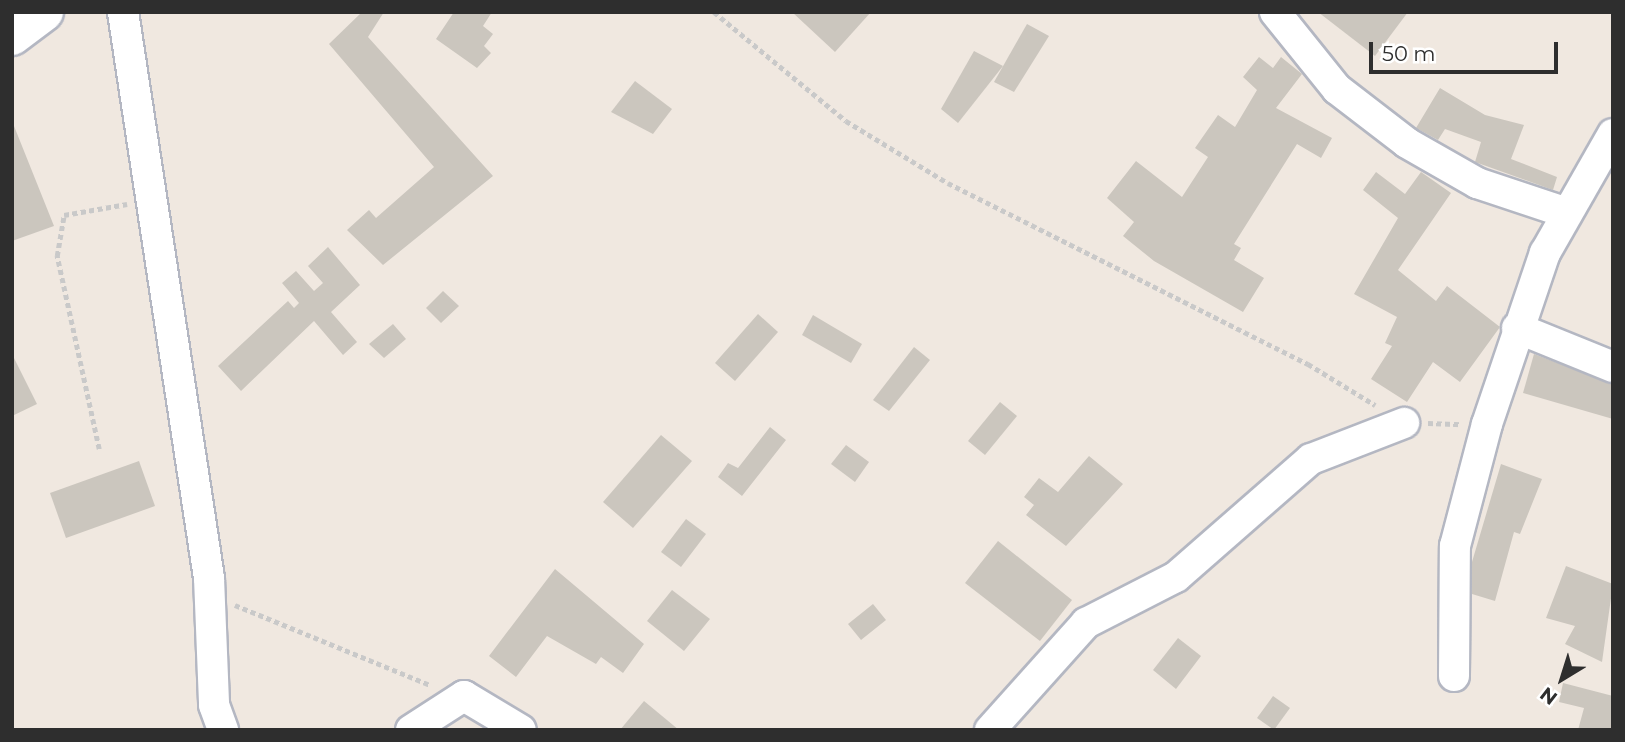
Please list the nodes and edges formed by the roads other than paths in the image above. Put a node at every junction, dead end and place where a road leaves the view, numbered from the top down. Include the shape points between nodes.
1 (44, 12) edge
2 (123, 12) edge
3 (1275, 12) edge
4 (12, 36) edge
5 (1613, 134) edge
6 (1567, 213) junction
7 (1517, 328) junction
8 (1613, 367) edge
9 (1404, 423) road end
10 (1454, 676) dead end
11 (223, 730) edge
12 (411, 730) edge
13 (521, 730) edge
14 (990, 730) edge

1 - 4 main road
2 - 11 street via 210,598 214,705
3 - 6 street via 1337,89 1407,143 1477,183
5 - 6 street
6 - 7 street
7 - 8 street
7 - 10 street via 1455,547
9 - 14 street via 1311,459 1176,577 1086,623
12 - 13 street via 464,696

